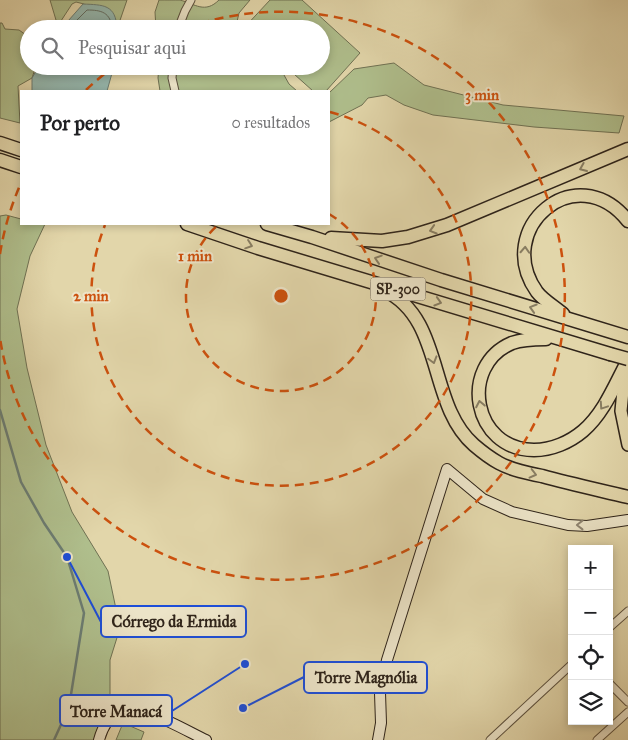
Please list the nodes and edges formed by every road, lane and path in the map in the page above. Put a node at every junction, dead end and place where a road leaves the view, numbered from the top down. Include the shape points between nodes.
1 (191, 0) edge
2 (182, 20) edge
3 (172, 75) edge
4 (175, 90) edge
5 (0, 144) edge
6 (628, 149) edge
7 (20, 150) edge
8 (0, 160) edge
9 (20, 167) edge
10 (628, 221) edge
11 (189, 225) edge
12 (270, 225) edge
13 (312, 237) junction
14 (357, 277) junction
15 (567, 318) junction
16 (628, 337) edge
17 (564, 340) junction
18 (627, 360) edge
19 (628, 383) edge
20 (628, 424) edge
21 (628, 445) edge
22 (628, 496) edge
23 (628, 520) edge
24 (628, 611) edge
25 (613, 624) edge
26 (568, 668) edge
27 (613, 687) edge
28 (628, 702) edge
29 (628, 712) edge
30 (99, 740) edge
31 (206, 740) edge
32 (378, 740) edge
33 (490, 740) edge
34 (597, 740) edge

1 - 2 street
3 - 4 street
5 - 7 highway
6 -> 13 highway via 447,225 408,237 382,241
8 - 9 highway
15 -> 10 highway via 537,292 529,277 524,248 531,226 555,202 581,196 606,201
11 -> 14 highway, SP-300
12 - 13 highway, SP-300
15 -> 13 highway, SP-300
14 -> 17 highway, SP-300
14 -> 22 highway via 389,292 420,326 451,414 472,444 512,469
15 - 16 highway, SP-300
17 - 18 highway, SP-300, bridge
18 -> 17 highway via 599,412 583,430 562,444 544,450 528,450 500,439 486,424 479,403 479,387 487,366 512,343 530,339
18 - 21 main road via 621,411
19 - 20 main road
23 -> 32 street via 587,526 568,525 512,512 483,499 447,469 386,660 380,693
24 - 25 street
26 - 33 street
27 - 28 street
29 - 34 street
30 - 31 street via 107,723 118,712 126,710 154,716

